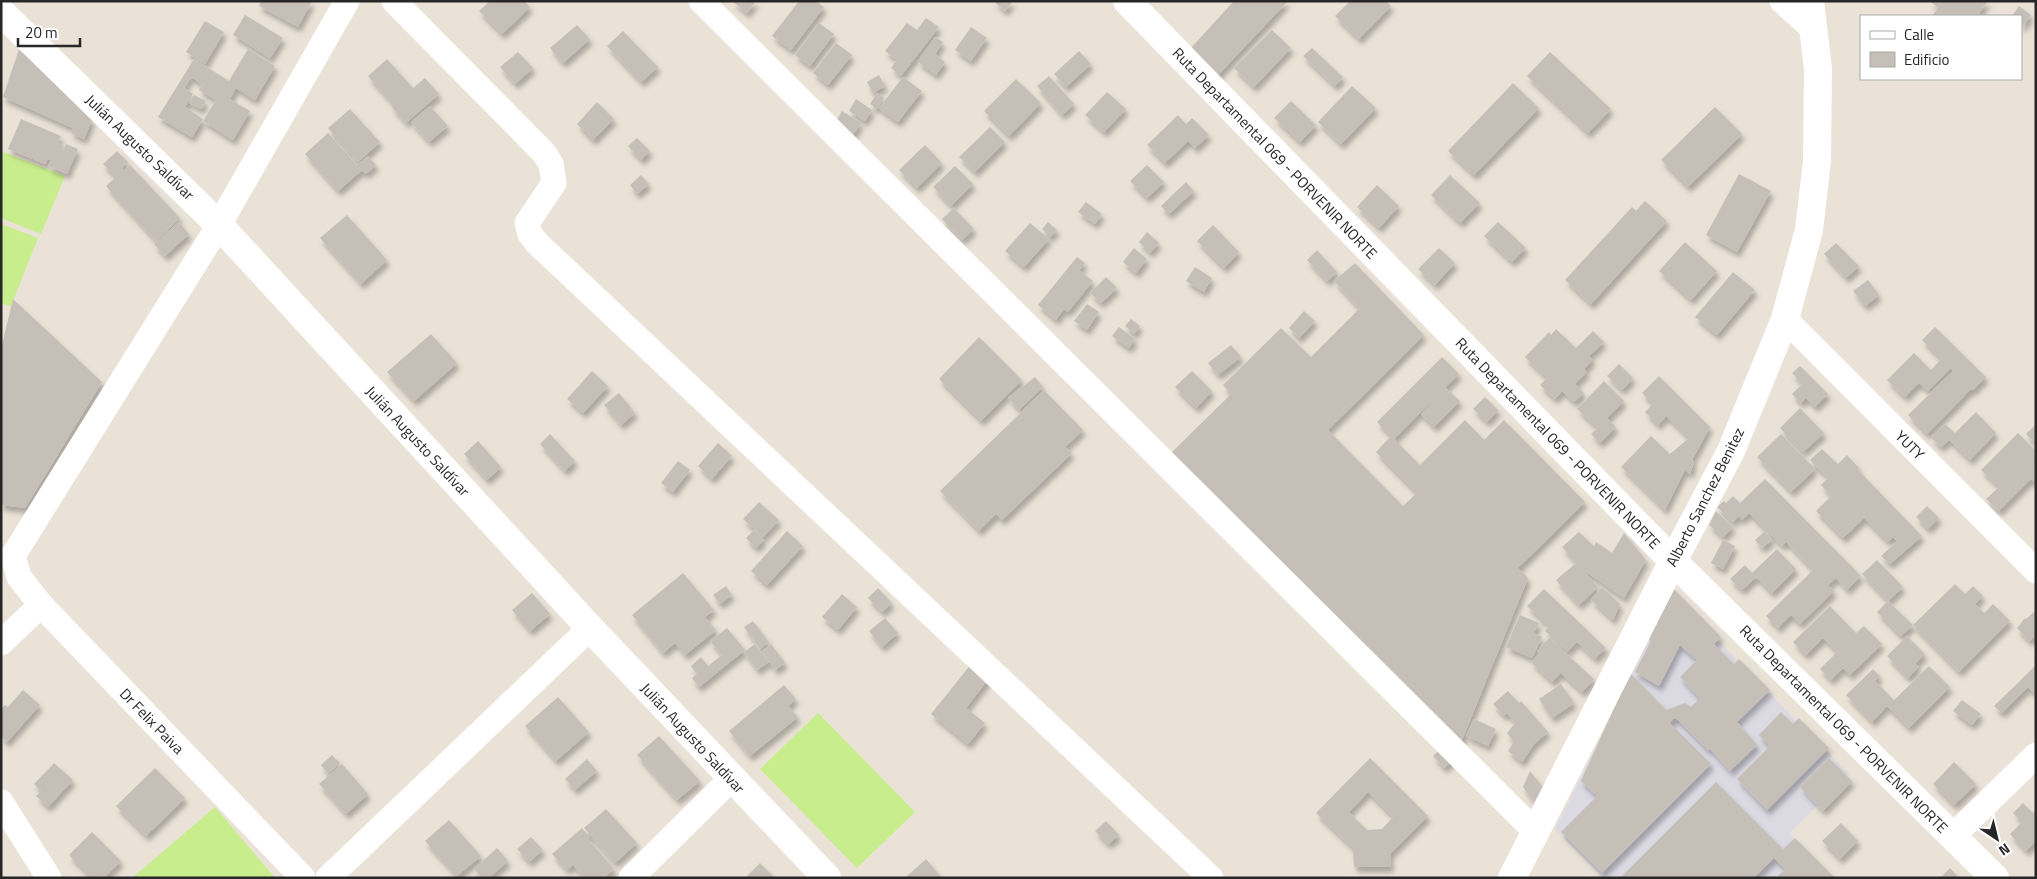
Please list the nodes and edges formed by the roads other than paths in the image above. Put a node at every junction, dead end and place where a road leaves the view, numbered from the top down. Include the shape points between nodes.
1 (347, 1) edge
2 (394, 1) edge
3 (701, 1) edge
4 (1127, 1) edge
5 (1782, 1) edge
6 (1810, 1) edge
7 (2, 13) edge
8 (1813, 28) junction
9 (219, 225) junction
10 (1785, 319) junction
11 (7, 555) edge
12 (1673, 561) junction
13 (2036, 571) edge
14 (41, 605) junction
15 (590, 628) junction
16 (1, 643) edge
17 (2036, 754) edge
18 (731, 779) junction
19 (1, 802) edge
20 (1536, 832) junction
21 (1953, 836) junction
22 (49, 878) edge
23 (303, 878) edge
24 (328, 878) edge
25 (631, 878) edge
26 (827, 878) edge
27 (1211, 878) edge
28 (1512, 878) edge
29 (1995, 878) edge

1 - 9 street
2 - 27 street via 544,153 551,164 554,183 527,223 537,243
3 - 20 street
4 - 12 street, Ruta Departamental 069 - PORVENIR NORTE
5 - 8 street
6 - 8 street, Alberto Sanchez Benitez
7 - 9 street, Julián Augusto Saldívar
8 - 10 street, Alberto Sanchez Benitez via 1818,68 1817,161 1810,230
9 - 11 street
9 - 15 street, Julián Augusto Saldívar
10 - 12 street, Alberto Sanchez Benitez via 1732,451
10 - 13 street, YUTY
11 - 14 street, Dr Felix Paiva
12 - 20 street, Alberto Sanchez Benitez
12 - 21 street, Ruta Departamental 069 - PORVENIR NORTE
14 - 16 street
14 - 23 street, Dr Felix Paiva
15 - 18 street, Julián Augusto Saldívar
15 - 24 street
17 - 21 street
18 - 25 street
18 - 26 street, Julián Augusto Saldívar
19 - 22 street
20 - 28 street, Alberto Sanchez Benitez
21 - 29 street, Ruta Departamental 069 - PORVENIR NORTE

